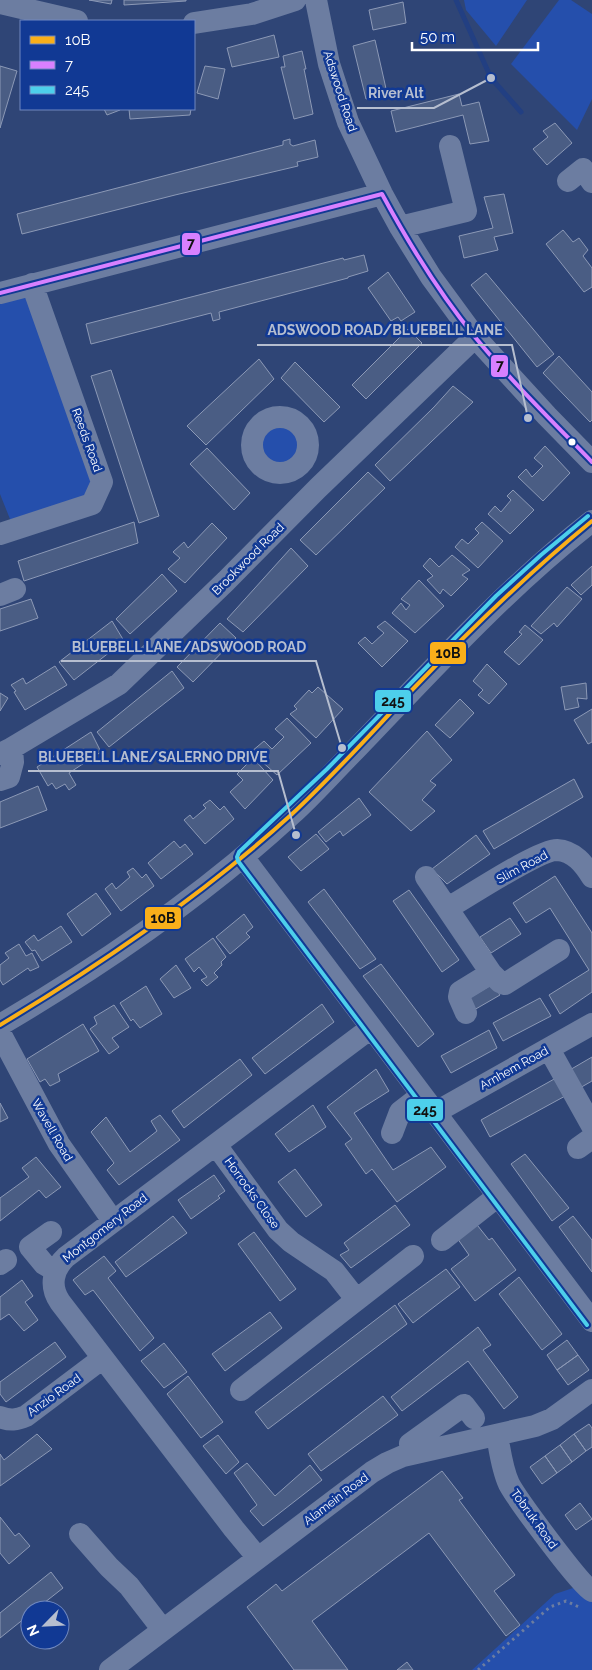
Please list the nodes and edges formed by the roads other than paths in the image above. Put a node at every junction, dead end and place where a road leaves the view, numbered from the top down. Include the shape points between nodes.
1 (295, 0) edge
2 (316, 0) edge
3 (0, 3) edge
4 (72, 20) edge
5 (195, 23) edge
6 (450, 146) dead end
7 (568, 181) dead end
8 (592, 182) edge
9 (382, 194) junction
10 (400, 227) junction
11 (32, 284) junction
12 (0, 293) edge
13 (474, 337) junction
14 (592, 462) edge
15 (296, 469) dead end
16 (318, 488) junction
17 (592, 521) edge
18 (0, 534) edge
19 (6, 751) edge
20 (0, 780) edge
21 (243, 857) junction
22 (426, 877) dead end
23 (592, 877) edge
24 (448, 908) junction
25 (559, 950) dead end
26 (485, 964) junction
27 (466, 1013) dead end
28 (592, 1024) edge
29 (0, 1025) edge
30 (371, 1028) junction
31 (0, 1032) edge
32 (549, 1049) junction
33 (422, 1095) junction
34 (436, 1112) junction
35 (592, 1126) edge
36 (392, 1133) dead end
37 (216, 1144) junction
38 (498, 1196) junction
39 (113, 1221) junction
40 (50, 1232) dead end
41 (442, 1240) dead end
42 (413, 1256) dead end
43 (56, 1270) junction
44 (356, 1299) junction
45 (592, 1321) edge
46 (103, 1358) junction
47 (241, 1390) dead end
48 (592, 1390) edge
49 (0, 1417) edge
50 (474, 1418) dead end
51 (497, 1435) junction
52 (412, 1454) junction
53 (80, 1534) dead end
54 (258, 1558) junction
55 (588, 1600) edge
56 (163, 1630) junction
57 (110, 1670) edge

1 - 5 street via 252,14
2 - 9 street, Adswood Road via 330,64 348,122
3 - 4 street
6 - 10 street via 466,211
7 - 8 street via 583,169
9 - 10 street, Adswood Road
9 - 11 street
10 - 13 street, Adswood Road
11 - 12 street
11 - 18 street, Reeds Road via 102,482 92,504
13 - 14 street, Adswood Road
13 - 16 street, Brookwood Road
15 - 16 street
16 - 19 street, Brookwood Road via 118,684
17 - 21 street via 509,593 294,812
19 - 20 street via 13,762 9,777
21 - 29 street via 146,932
21 - 30 street
22 - 24 street
23 - 24 street, Slim Road via 573,855 551,851
24 - 26 street
25 - 26 street via 505,984
26 - 27 street via 460,992
28 - 32 street, Arnhem Road
30 - 33 street
30 - 37 street, Montgomery Road
31 - 39 street, Wavell Road via 58,1144
32 - 34 street, Arnhem Road
32 - 35 street
33 - 34 street
33 - 36 street via 400,1112
34 - 38 street
37 - 39 street, Montgomery Road
37 - 44 street, Horrocks Close via 272,1224 291,1242 334,1272
38 - 41 street
38 - 45 street
39 - 43 street, Montgomery Road via 66,1256
40 - 43 street via 30,1247 44,1264
42 - 44 street
43 - 46 street, Montgomery Road via 53,1286 56,1297
44 - 47 street
46 - 49 street, Anzio Road via 26,1416 15,1420
46 - 54 street, Montgomery Road
48 - 51 street, Alamein Road via 544,1423
50 - 52 street via 464,1405 410,1444
51 - 52 street, Alamein Road
51 - 55 street, Tobruk Road via 504,1470 513,1490 587,1588
52 - 54 street, Alamein Road via 379,1468
53 - 56 street via 129,1586
54 - 56 street, Alamein Road
56 - 57 street, Alamein Road

